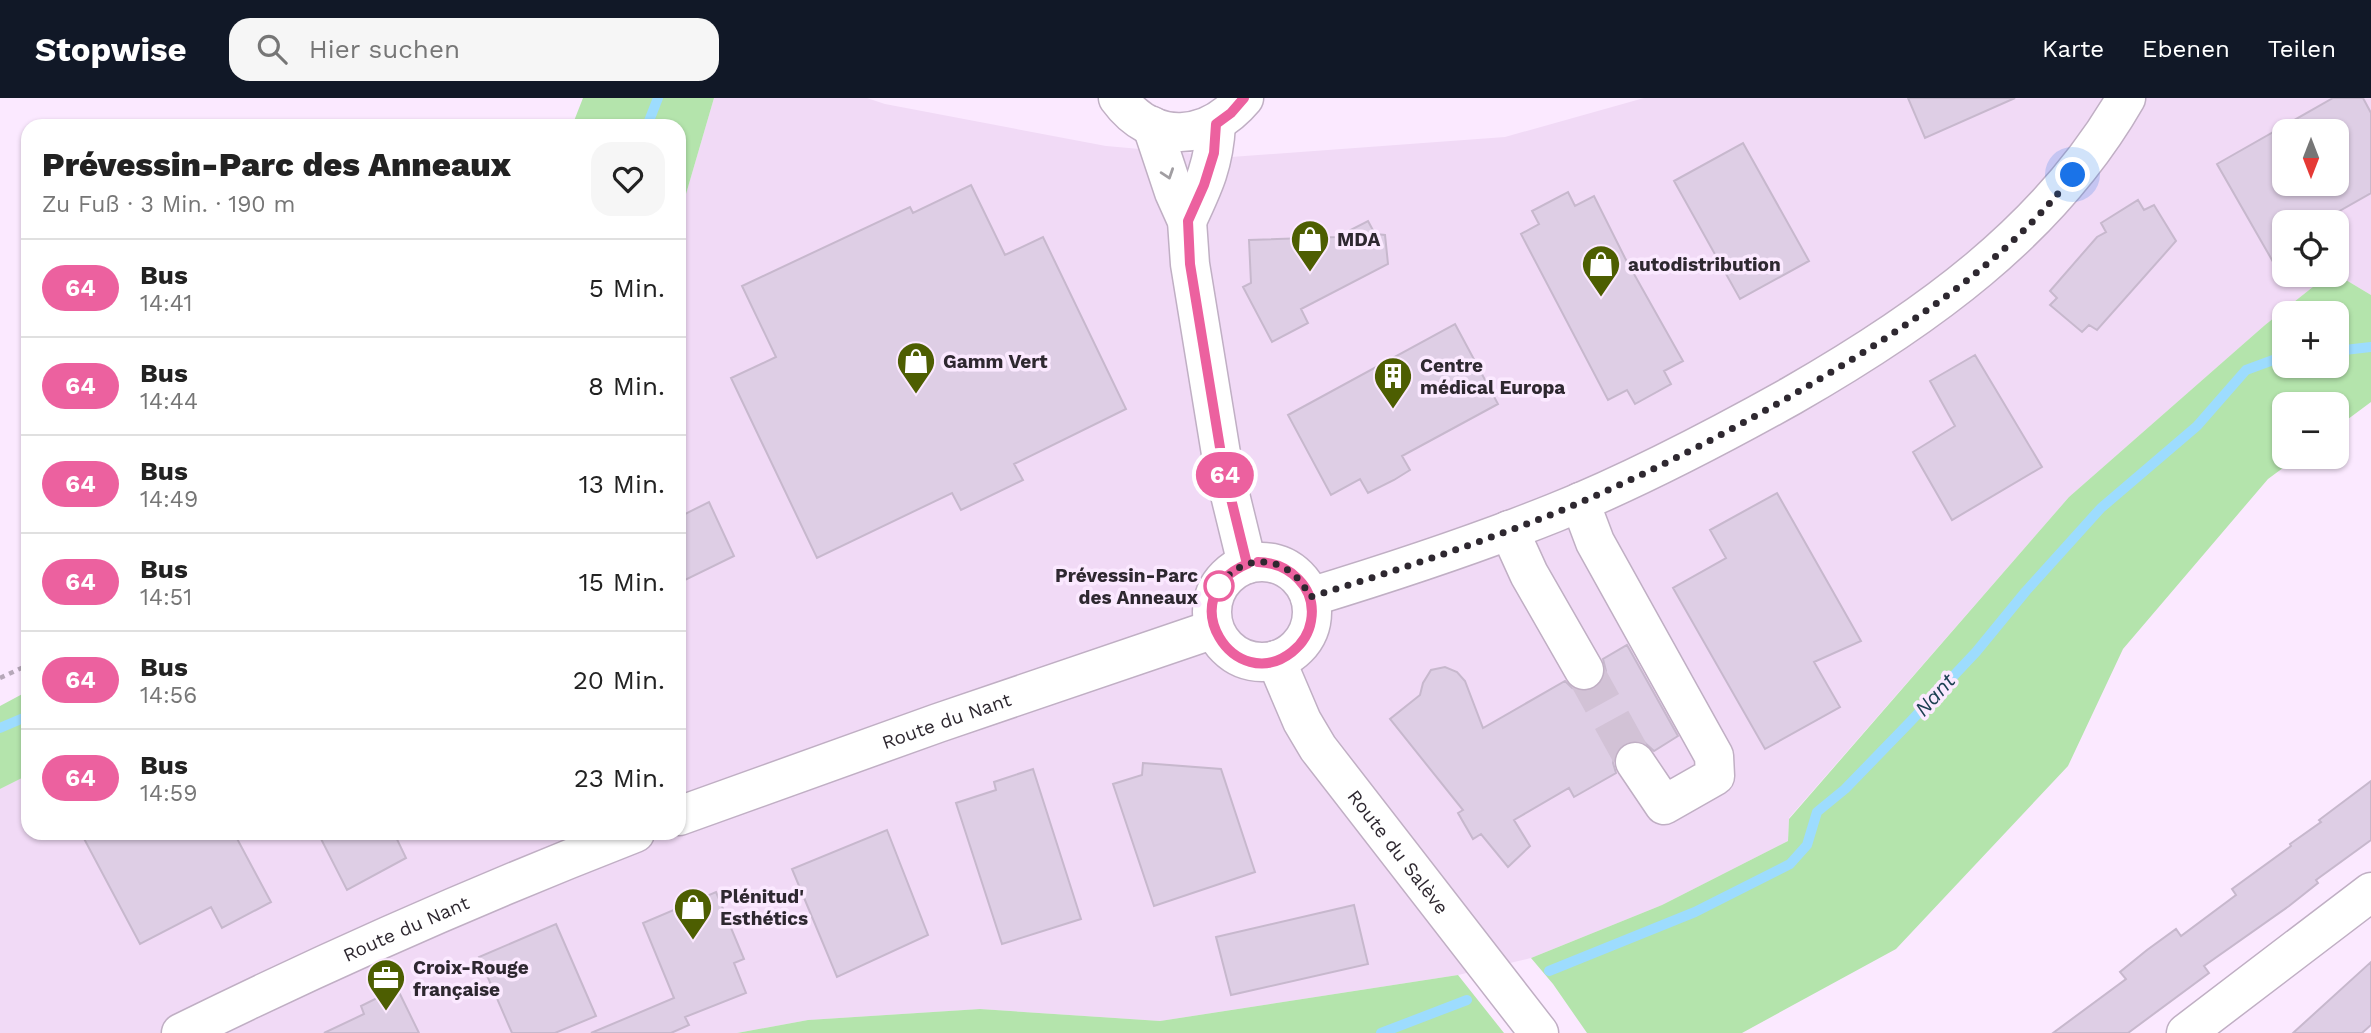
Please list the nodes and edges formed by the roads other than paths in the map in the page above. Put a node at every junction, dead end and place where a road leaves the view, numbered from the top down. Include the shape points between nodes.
1 (1118, 98) edge
2 (1244, 98) edge
3 (2126, 98) edge
4 (1216, 124) junction
5 (1152, 126) junction
6 (1188, 221) junction
7 (1580, 502) junction
8 (1509, 530) junction
9 (1247, 564) junction
10 (1310, 597) junction
11 (1214, 629) junction
12 (1276, 660) junction
13 (1584, 670) tunnel mouth
14 (1635, 762) tunnel mouth
15 (686, 813) edge
16 (618, 840) edge
17 (2371, 892) edge
18 (181, 1033) edge
19 (1539, 1033) edge
20 (2186, 1033) edge

1 - 5 street
2 - 4 street
3 - 7 street via 2058,194 2022,232 1926,311 1773,405
4 - 5 street via 1179,133
4 - 6 street via 1214,153
5 -> 6 street
6 - 9 street via 1190,264 1223,466
7 - 8 street
7 - 14 street via 1595,542 1714,756 1715,776 1664,805
8 - 10 street
8 - 13 street via 1529,575
9 - 10 street via 1269,562 1290,570
9 - 11 street via 1229,573 1216,590 1211,609
10 - 12 street via 1308,631 1296,649
11 - 12 street via 1225,648 1244,660
11 - 15 street, Route du Nant
12 - 19 street, Route du Salève via 1297,713 1318,748
16 - 18 street, Route du Nant via 455,907
17 - 20 street

